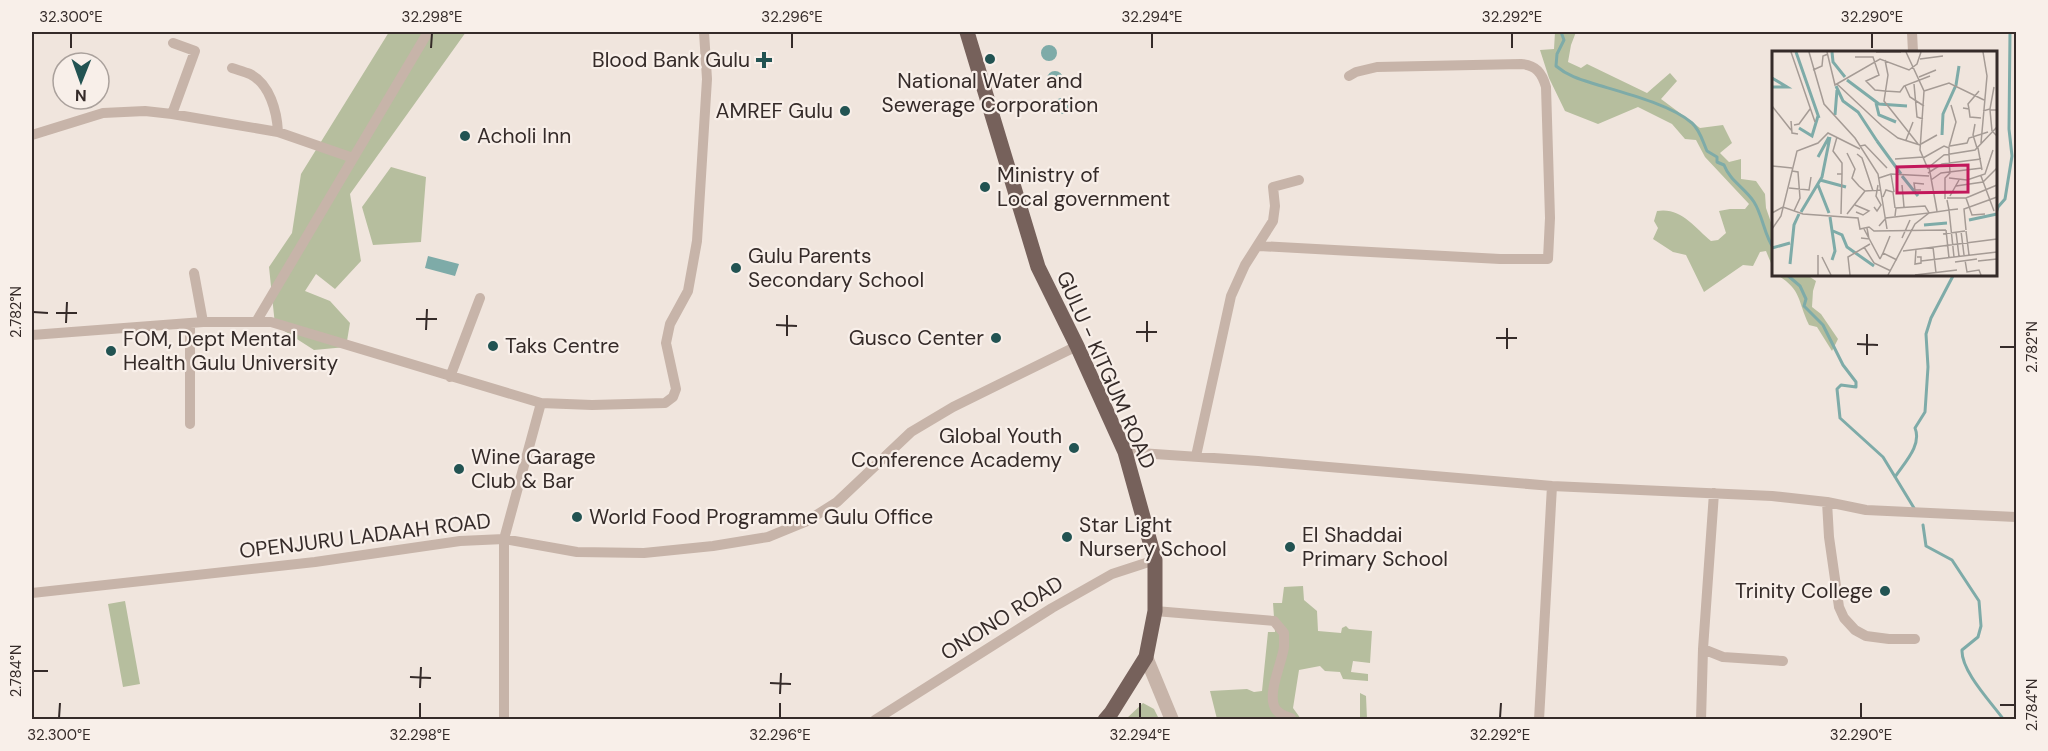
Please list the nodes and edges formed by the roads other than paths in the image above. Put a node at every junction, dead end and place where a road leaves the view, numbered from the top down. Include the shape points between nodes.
1 (428, 32) edge
2 (704, 32) edge
3 (967, 32) edge
4 (1912, 32) edge
5 (173, 43) dead end
6 (1913, 51) edge
7 (232, 68) dead end
8 (1349, 76) dead end
9 (172, 114) junction
10 (278, 132) junction
11 (32, 135) edge
12 (353, 158) junction
13 (1299, 180) dead end
14 (1258, 246) junction
15 (194, 273) dead end
16 (480, 298) dead end
17 (203, 322) junction
18 (256, 322) junction
19 (190, 323) junction
20 (32, 335) edge
21 (1077, 346) junction
22 (450, 377) junction
23 (542, 403) junction
24 (190, 424) dead end
25 (1125, 453) junction
26 (1196, 456) junction
27 (1552, 486) junction
28 (1714, 493) junction
29 (1827, 502) junction
30 (2016, 517) edge
31 (504, 539) junction
32 (1155, 560) junction
33 (32, 593) edge
34 (1155, 611) junction
35 (1915, 639) dead end
36 (1703, 649) junction
37 (1146, 657) junction
38 (1783, 661) dead end
39 (1291, 718) edge
40 (504, 720) edge
41 (874, 720) edge
42 (1105, 720) edge
43 (1172, 720) edge
44 (1539, 720) edge
45 (1701, 720) edge

1 - 12 street
2 - 23 street via 707,79 697,241 687,291 670,324 666,343 676,389 673,398 665,403
3 - 21 main road, GULU - KITGUM ROAD via 1038,267
4 - 6 street
5 - 9 street via 195,51
7 - 10 street via 252,75 268,90
8 - 14 street via 1377,67 1530,64 1537,69 1546,87 1548,259
9 - 10 street
9 - 11 street via 103,113
10 - 12 street
12 - 18 street
13 - 14 street via 1274,187 1273,221
14 - 26 street via 1231,296
15 - 17 street
16 - 22 street
17 - 18 street
17 - 19 street
18 - 22 street via 271,322
19 - 20 street
19 - 24 street
21 - 25 main road, GULU - KITGUM ROAD
21 - 31 street, OPENJURU LADAAH ROAD via 919,427 837,502 807,521 768,537 644,553 577,552
22 - 23 street
23 - 31 street
25 - 26 street
25 - 32 main road, GULU - KITGUM ROAD
26 - 27 street
27 - 28 street
27 - 44 street
28 - 29 street
28 - 36 street
29 - 30 street via 1866,510
29 - 35 street via 1839,607 1844,618 1866,636
31 - 33 street, OPENJURU LADAAH ROAD via 460,541 315,562
31 - 40 street
32 - 34 main road, GULU - KITGUM ROAD
32 - 41 street, ONONO ROAD via 1112,574 1052,608
34 - 37 main road, GULU - KITGUM ROAD
34 - 39 street via 1274,621 1284,633 1284,646 1273,700 1281,715
36 - 38 street via 1723,657
36 - 45 street
37 - 42 main road, GULU - KITGUM ROAD
37 - 43 street

